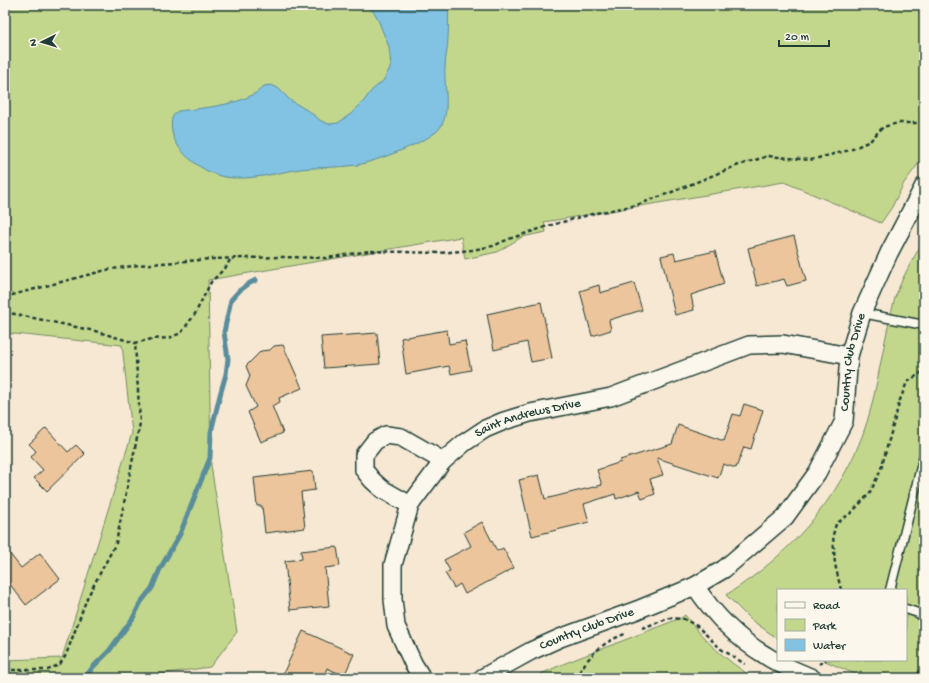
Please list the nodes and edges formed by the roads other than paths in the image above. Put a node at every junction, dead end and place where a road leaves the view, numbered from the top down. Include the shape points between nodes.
1 (924, 186) edge
2 (862, 312) junction
3 (924, 325) edge
4 (849, 356) junction
5 (924, 455) edge
6 (443, 461) junction
7 (410, 505) junction
8 (695, 586) junction
9 (890, 589) edge
10 (907, 609) edge
11 (924, 618) edge
12 (924, 672) edge
13 (422, 678) edge
14 (482, 678) edge
15 (812, 678) edge
16 (921, 678) edge

1 - 2 street, Country Club Drive
2 - 3 lane
2 - 4 street, Country Club Drive
4 - 6 street, Saint Andrews Drive via 783,344 749,345 611,397 530,413 504,421 464,443
4 - 8 street, Country Club Drive via 844,421 817,473 785,517 724,569
5 - 9 lane
6 - 7 street, Saint Andrews Drive
6 - 7 street via 401,437 386,435 375,441 364,456 364,470 382,489
7 - 13 street, Saint Andrews Drive via 392,565 393,599 396,626
8 - 14 street, Country Club Drive via 560,638
8 - 15 street via 710,608 738,636 765,656
10 - 11 lane
12 - 16 lane

